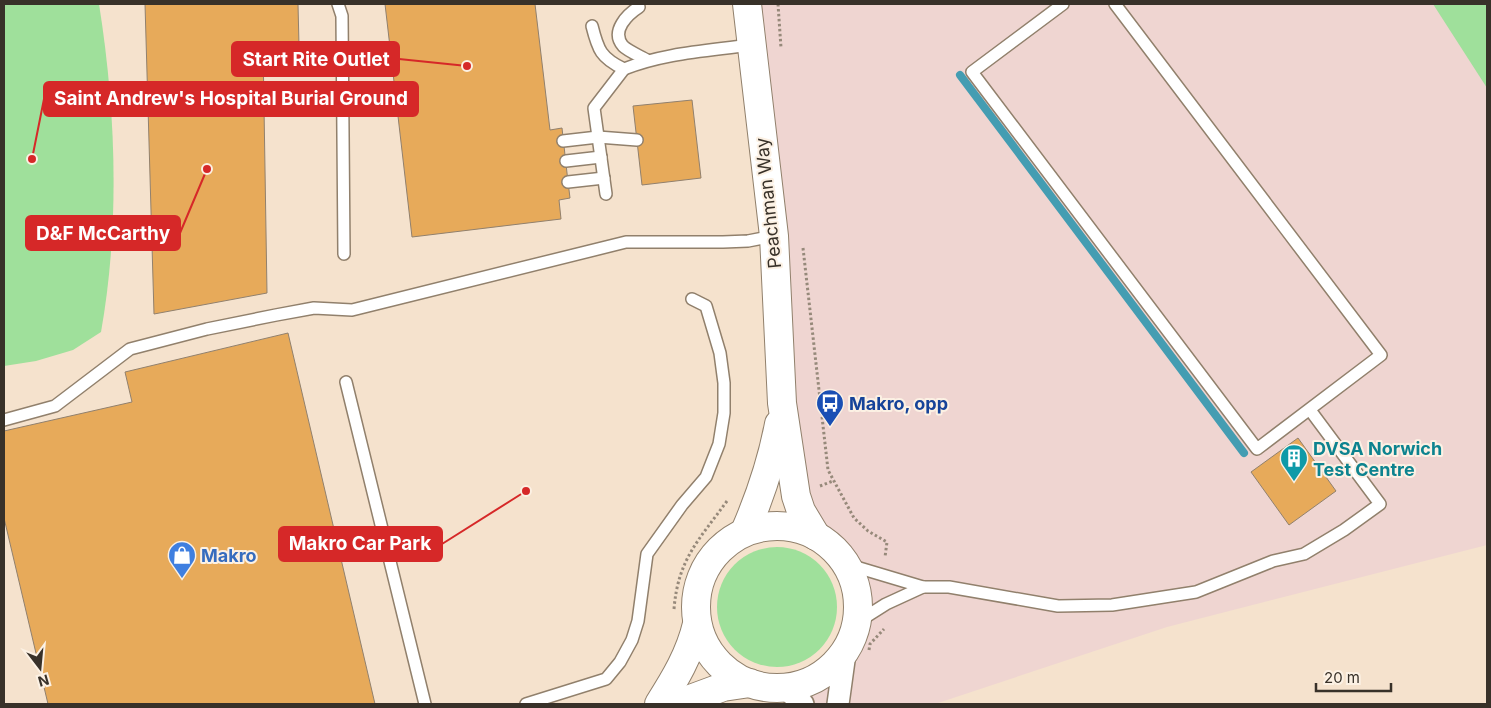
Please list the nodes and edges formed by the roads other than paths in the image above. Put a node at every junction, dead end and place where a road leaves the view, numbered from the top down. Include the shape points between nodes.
1 (338, 4) edge
2 (746, 4) edge
3 (1063, 4) edge
4 (1115, 4) edge
5 (639, 7) dead end
6 (592, 26) dead end
7 (750, 45) junction
8 (647, 60) junction
9 (624, 69) junction
10 (598, 137) junction
11 (637, 140) dead end
12 (563, 141) dead end
13 (601, 158) junction
14 (566, 161) dead end
15 (604, 178) junction
16 (568, 182) dead end
17 (606, 194) dead end
18 (774, 236) junction
19 (344, 254) dead end
20 (692, 299) dead end
21 (346, 382) dead end
22 (782, 403) junction
23 (1310, 410) junction
24 (4, 420) edge
25 (746, 529) junction
26 (816, 536) junction
27 (846, 564) junction
28 (923, 587) junction
29 (685, 618) junction
30 (856, 623) junction
31 (857, 653) junction
32 (750, 684) junction
33 (794, 696) edge
34 (425, 704) edge
35 (526, 704) edge
36 (658, 704) edge
37 (677, 704) edge
38 (838, 704) edge

1 - 19 lane via 342,16
2 - 7 street, Peachman Way
3 - 23 lane via 972,72 1257,449
4 - 23 lane via 1381,355
5 - 8 lane via 620,24 619,37 623,46
6 - 9 lane via 597,46 607,61
7 - 8 lane
7 - 18 street, Peachman Way
8 - 9 lane
9 - 10 lane via 594,108
10 - 11 lane
10 - 12 lane
10 - 13 lane
13 - 14 lane
13 - 15 lane
15 - 16 lane
15 - 17 lane
18 - 22 street, Peachman Way
18 - 24 lane via 748,241 626,242 352,310 314,308 208,329 130,349 56,406
20 - 35 lane via 706,306 720,353 724,383 719,444 706,478 646,554 638,621 620,662 606,679
21 - 34 lane
22 - 25 street, Peachman Way via 773,456
22 - 26 street, Peachman Way via 796,496
23 - 28 lane via 1380,504 1304,554 1273,560 1196,592 1112,605 1058,606 949,587
25 - 26 street, Peachman Way via 780,526 797,528
25 - 29 street, Peachman Way via 720,550 705,570
26 - 27 street, Peachman Way
27 - 28 lane
27 - 30 street, Peachman Way via 856,592
28 - 30 lane via 886,604
29 - 32 street, Peachman Way via 724,668
29 - 36 street via 694,638 679,674
30 - 31 street, Peachman Way
31 - 33 street, Peachman Way
31 - 38 street
32 - 33 street, Peachman Way
32 - 37 street via 723,686

